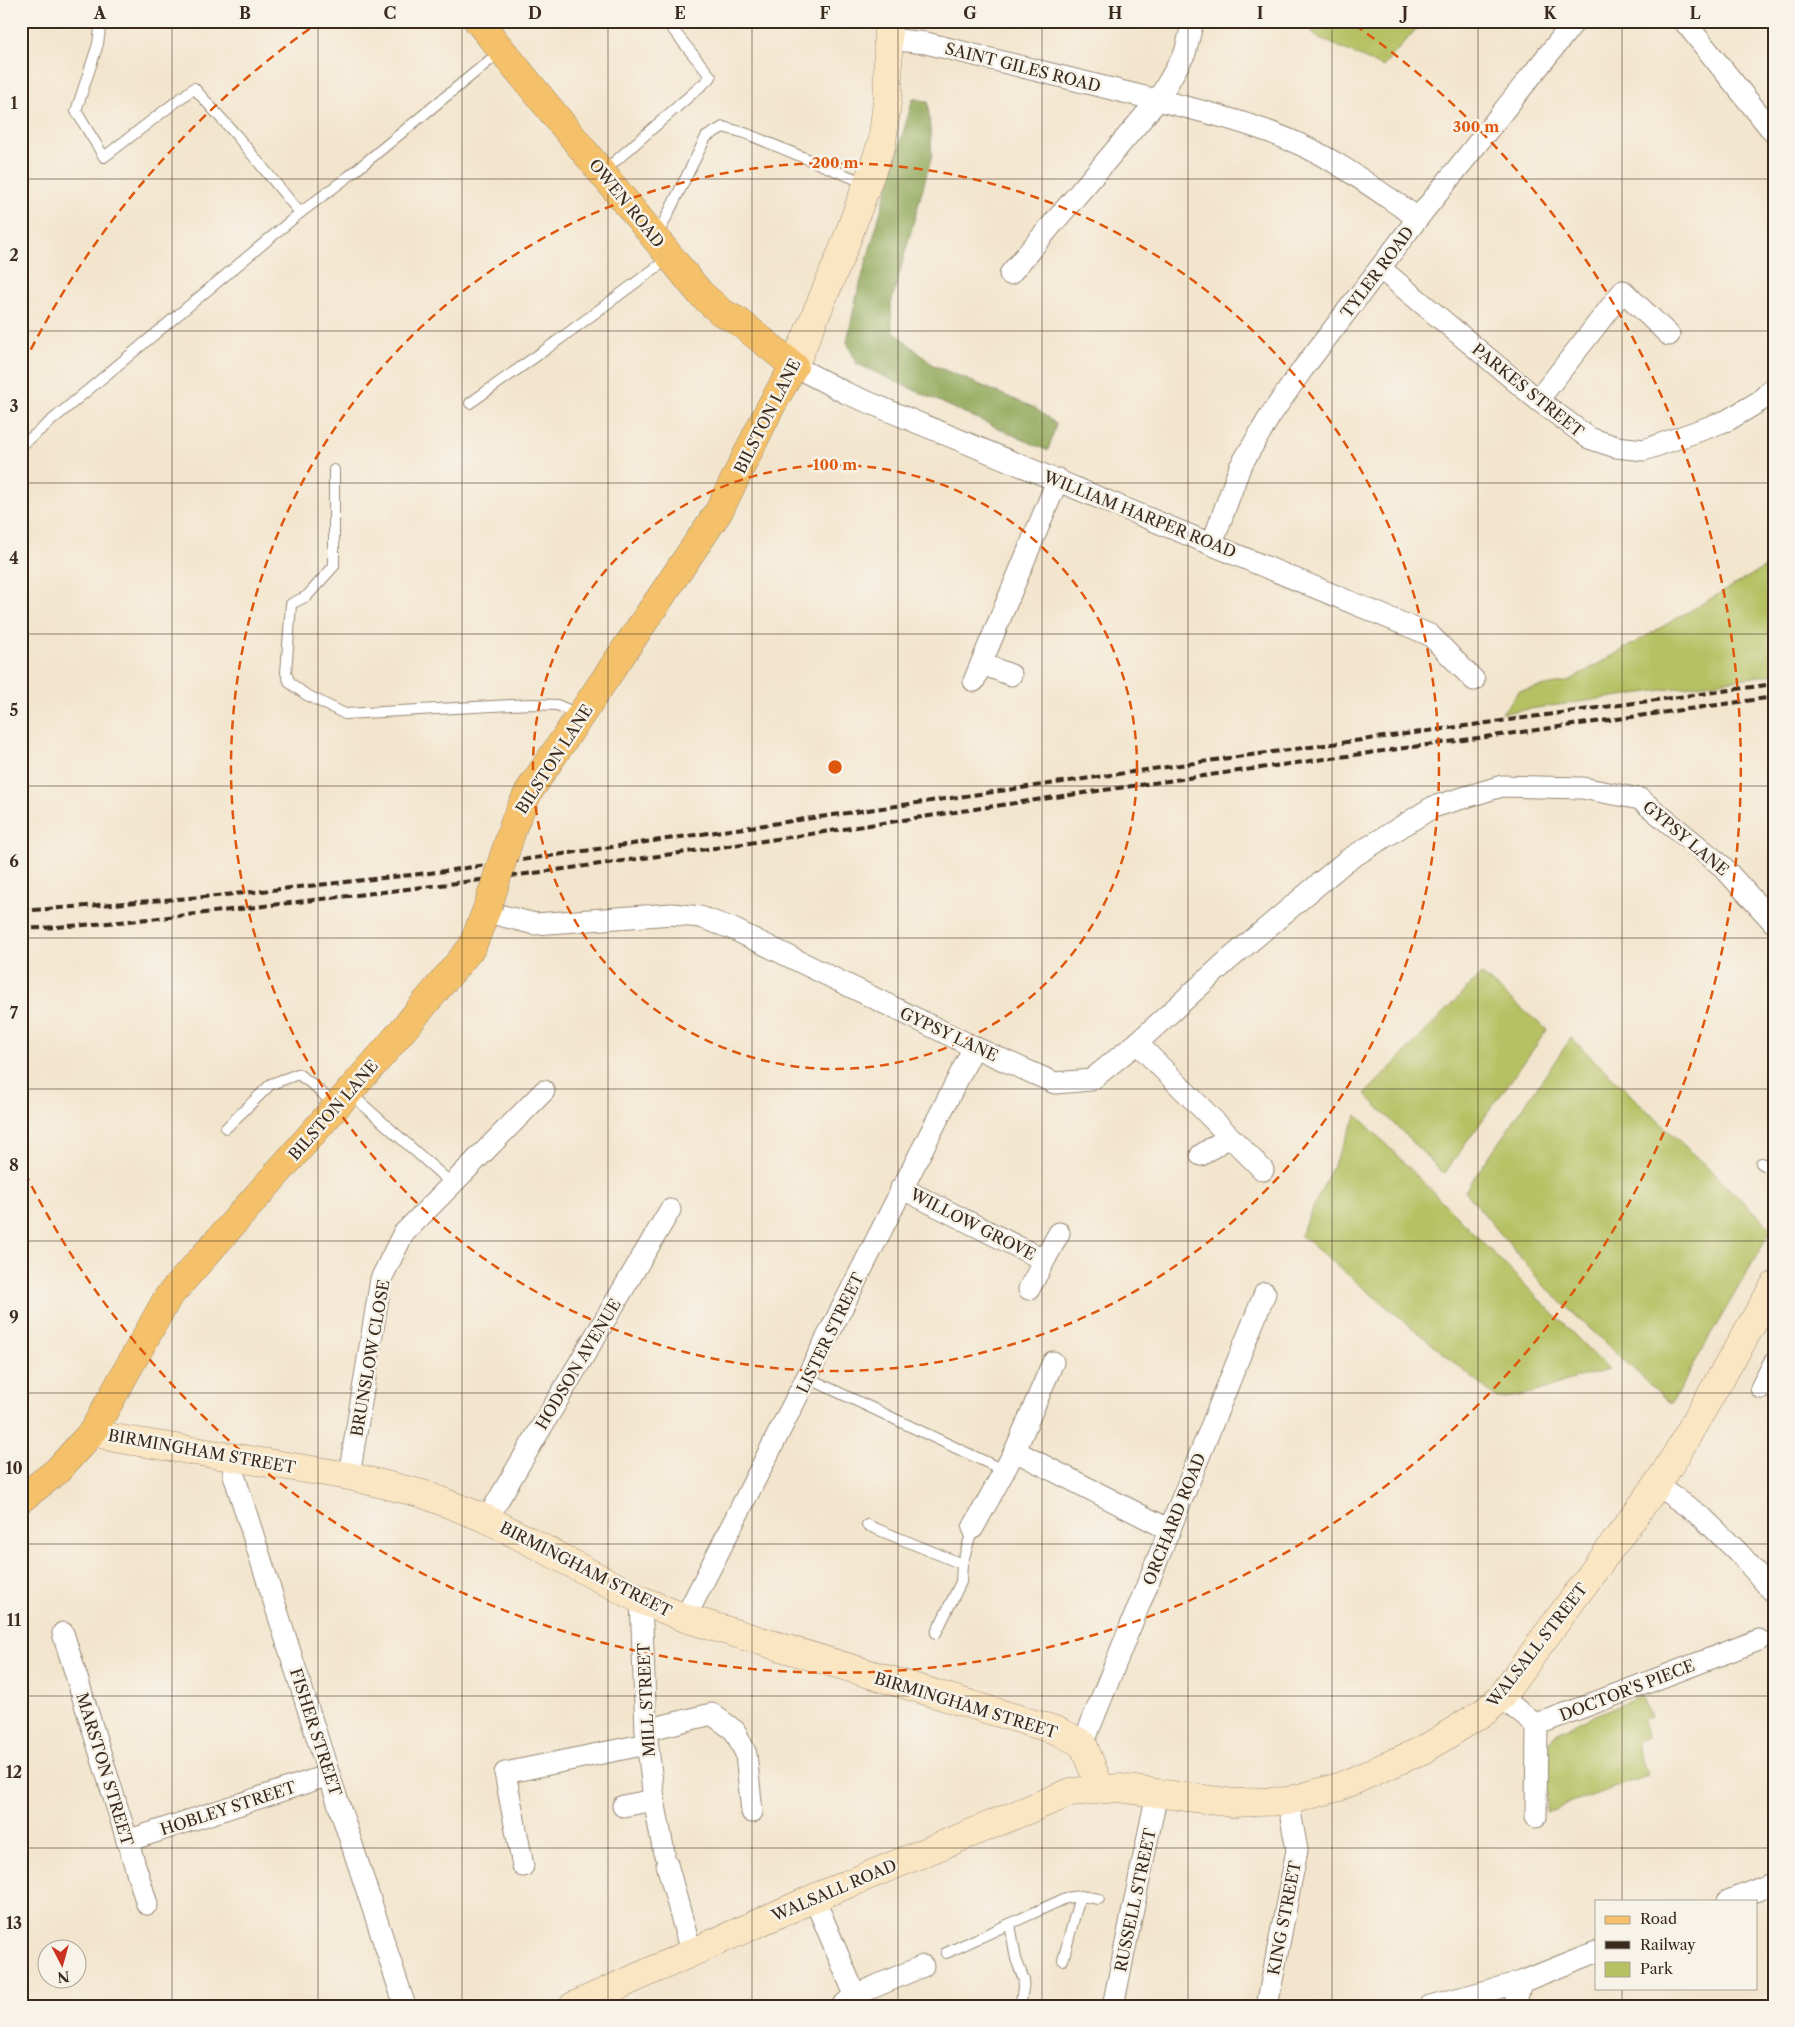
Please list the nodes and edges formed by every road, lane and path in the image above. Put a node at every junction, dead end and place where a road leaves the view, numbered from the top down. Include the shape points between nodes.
1 (101, 21) edge
2 (478, 21) edge
3 (666, 21) edge
4 (1194, 21) edge
5 (1575, 21) edge
6 (1684, 21) edge
7 (888, 30) edge
8 (502, 51) junction
9 (1158, 100) junction
10 (1774, 133) edge
11 (602, 172) junction
12 (866, 183) junction
13 (300, 213) junction
14 (1418, 218) junction
15 (663, 248) junction
16 (1381, 269) junction
17 (1010, 274) dead end
18 (1669, 335) dead end
19 (794, 366) junction
20 (1774, 387) edge
21 (1538, 400) junction
22 (470, 403) dead end
23 (21, 446) edge
24 (334, 470) dead end
25 (1058, 479) junction
26 (1212, 544) junction
27 (1011, 675) dead end
28 (1474, 680) dead end
29 (582, 715) junction
30 (488, 909) junction
31 (1774, 923) edge
32 (1136, 1043) junction
33 (974, 1047) junction
34 (544, 1091) dead end
35 (342, 1100) junction
36 (226, 1128) dead end
37 (1229, 1137) junction
38 (1201, 1155) dead end
39 (1761, 1163) dead end
40 (1774, 1163) edge
41 (1264, 1170) dead end
42 (452, 1184) junction
43 (902, 1188) junction
44 (670, 1210) dead end
45 (1059, 1233) dead end
46 (1044, 1260) junction
47 (1774, 1286) edge
48 (1030, 1289) dead end
49 (1265, 1293) dead end
50 (1053, 1362) dead end
51 (1773, 1362) edge
52 (808, 1378) junction
53 (1761, 1388) dead end
54 (93, 1431) junction
55 (1015, 1451) junction
56 (233, 1457) junction
57 (1005, 1470) junction
58 (350, 1476) junction
59 (1657, 1485) junction
60 (21, 1499) edge
61 (487, 1519) junction
62 (867, 1524) dead end
63 (973, 1528) joint
64 (1170, 1530) junction
65 (962, 1564) junction
66 (1774, 1592) edge
67 (641, 1600) junction
68 (685, 1618) junction
69 (63, 1633) dead end
70 (936, 1633) dead end
71 (1759, 1640) dead end
72 (1501, 1697) junction
73 (1538, 1723) junction
74 (646, 1737) junction
75 (1083, 1744) junction
76 (329, 1775) junction
77 (1100, 1788) junction
78 (1156, 1794) junction
79 (654, 1800) junction
80 (1288, 1801) junction
81 (623, 1806) dead end
82 (752, 1812) dead end
83 (1536, 1817) dead end
84 (127, 1841) junction
85 (523, 1866) dead end
86 (1774, 1883) edge
87 (1080, 1896) junction
88 (814, 1898) junction
89 (1099, 1899) dead end
90 (1731, 1900) edge
91 (147, 1904) dead end
92 (1010, 1924) junction
93 (691, 1952) junction
94 (1595, 1952) edge
95 (946, 1953) dead end
96 (1063, 1960) dead end
97 (923, 1966) dead end
98 (1521, 1982) junction
99 (848, 2001) edge
100 (1020, 2003) dead end
101 (405, 2006) edge
102 (573, 2006) edge
103 (1113, 2006) edge
104 (1267, 2006) edge
105 (1430, 2006) edge
106 (1515, 2006) edge

1 - 13 lane via 98,44 76,111 104,157 194,88
2 - 8 main road, OWEN ROAD
3 - 11 lane via 711,77
4 - 9 street via 1185,53
5 - 14 street, TYLER ROAD
6 - 10 street
7 - 9 street, SAINT GILES ROAD via 926,43
7 - 12 main road, BILSTON LANE via 888,94 882,143
8 - 11 main road, OWEN ROAD
8 - 13 lane
9 - 14 street, SAINT GILES ROAD via 1300,144
9 - 17 street
11 - 15 main road, OWEN ROAD
12 - 15 lane via 723,127 706,137
12 - 19 main road, BILSTON LANE via 844,250
13 - 23 lane
14 - 16 street, TYLER ROAD
15 - 19 main road, OWEN ROAD via 700,293 721,312 738,321
15 - 22 lane via 545,350
16 - 21 street, PARKES STREET
16 - 26 street, TYLER ROAD via 1270,416 1240,467
18 - 21 street via 1623,291
19 - 25 street, WILLIAM HARPER ROAD via 846,393
19 - 29 main road, BILSTON LANE via 719,511
20 - 21 street, PARKES STREET via 1760,401 1728,420 1644,450 1616,447 1589,438
24 - 29 lane via 334,566 307,596 292,604 286,673 290,684 345,714 530,704 557,705
25 - 26 street, WILLIAM HARPER ROAD
25 - 27 street via 978,672
26 - 28 street, WILLIAM HARPER ROAD via 1430,635
29 - 30 main road, BILSTON LANE, bridge via 530,791 515,821
30 - 33 street, GYPSY LANE via 535,924 672,914 700,917 731,928
30 - 35 main road, BILSTON LANE via 472,947
31 - 32 street, GYPSY LANE via 1722,866 1640,799 1582,788 1502,786 1433,806 1346,861
32 - 33 street, GYPSY LANE via 1091,1080 1055,1083
32 - 37 street
33 - 43 street, LISTER STREET
34 - 42 street, BRUNSLOW CLOSE
35 - 36 lane via 298,1074 271,1084
35 - 42 lane
35 - 54 main road, BILSTON LANE via 168,1297
37 - 38 street
37 - 41 street
39 - 40 lane via 1766,1166
42 - 58 street, BRUNSLOW CLOSE via 402,1234 381,1279
43 - 46 street, WILLOW GROVE
43 - 52 street, LISTER STREET
44 - 61 street, HODSON AVENUE
45 - 46 street, WILLOW GROVE
46 - 48 street, WILLOW GROVE
47 - 59 main road, WALSALL STREET
49 - 64 street, ORCHARD ROAD
50 - 55 street
51 - 53 street
52 - 57 lane
52 - 68 street, LISTER STREET
54 - 56 main road, BIRMINGHAM STREET via 114,1438
54 - 60 main road, BILSTON LANE via 57,1471
55 - 57 street
55 - 64 street
56 - 58 main road, BIRMINGHAM STREET
56 - 76 street, FISHER STREET via 234,1476
57 - 63 street
58 - 61 main road, BIRMINGHAM STREET via 423,1494
59 - 66 street via 1702,1517
59 - 72 main road, WALSALL STREET
61 - 67 main road, BIRMINGHAM STREET
62 - 65 lane
63 - 65 lane
64 - 75 street, ORCHARD ROAD
65 - 70 lane via 961,1582
67 - 68 main road, BIRMINGHAM STREET
67 - 74 street, MILL STREET
68 - 75 main road, BIRMINGHAM STREET via 1016,1717
69 - 84 street, MARSTON STREET
71 - 73 street, DOCTOR'S PIECE
72 - 73 street, DOCTOR'S PIECE
72 - 80 main road, WALSALL STREET via 1479,1716 1425,1749 1339,1787
73 - 83 street
74 - 79 street, MILL STREET
74 - 82 street via 712,1714 735,1731 746,1754
74 - 85 street via 505,1773
75 - 77 main road
76 - 84 street, HOBLEY STREET
76 - 101 street, FISHER STREET
77 - 78 main road, WALSALL STREET
77 - 88 main road, WALSALL ROAD via 1071,1792 1047,1801
78 - 80 main road, WALSALL STREET via 1233,1803
78 - 103 street, RUSSELL STREET via 1127,1906
79 - 81 street
79 - 93 street, MILL STREET
80 - 104 street, KING STREET via 1297,1850
84 - 91 street, MARSTON STREET
86 - 90 street
87 - 89 lane
87 - 92 lane via 1066,1898
87 - 96 lane
88 - 93 main road, WALSALL ROAD
88 - 99 street
92 - 95 lane
92 - 100 lane via 1024,1980
93 - 102 main road, WALSALL ROAD
94 - 98 street
97 - 99 street
98 - 105 street
98 - 106 street

